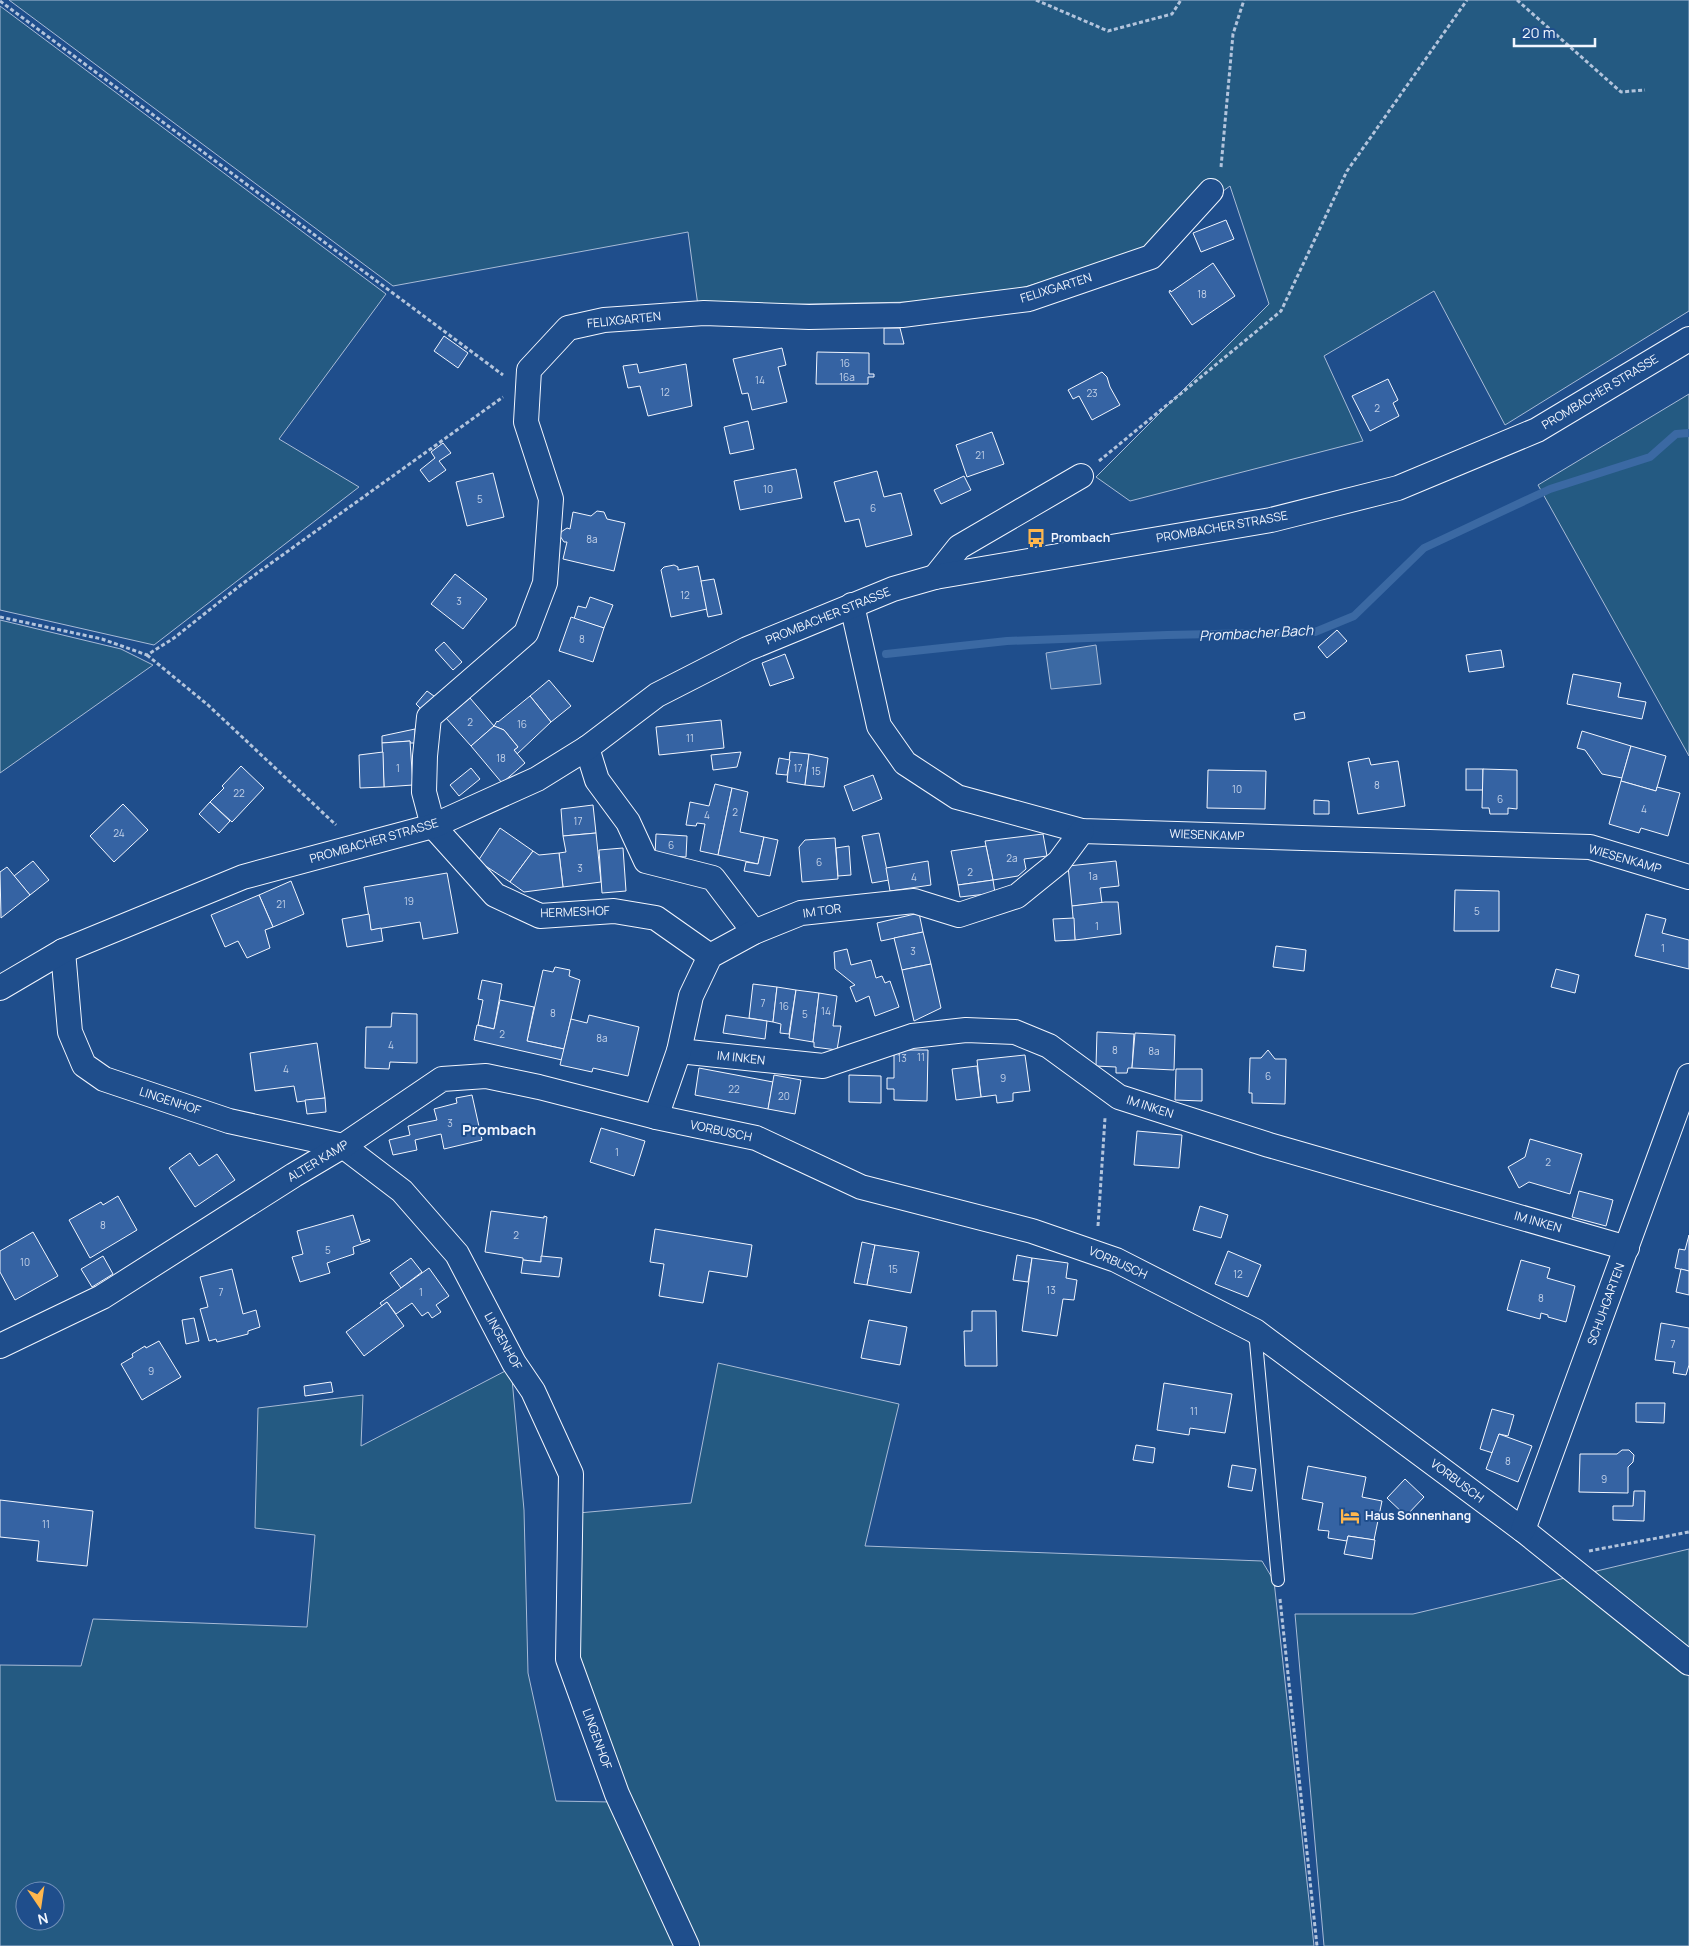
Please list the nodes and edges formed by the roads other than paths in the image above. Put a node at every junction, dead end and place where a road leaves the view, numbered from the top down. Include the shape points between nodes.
1 (1211, 191) road end
2 (1689, 339) edge
3 (1081, 476) road end
4 (935, 577) junction
5 (852, 605) junction
6 (587, 748) junction
7 (432, 826) junction
8 (1082, 831) junction
9 (1689, 877) edge
10 (754, 932) junction
11 (63, 951) junction
12 (710, 956) junction
13 (0, 988) edge
14 (679, 1052) junction
15 (1689, 1076) edge
16 (656, 1117) junction
17 (343, 1146) junction
18 (1627, 1248) junction
19 (1255, 1331) junction
20 (0, 1346) edge
21 (1523, 1530) junction
22 (1278, 1580) road end
23 (1689, 1663) edge
24 (687, 1946) edge

1 - 7 street, FELIXGARTEN via 1151,256 1029,299 902,315 809,317 704,313 604,320 568,328 529,370 526,422 551,499 544,583 526,634 429,717 424,792
2 - 4 street, PROMBACHER STRASSE via 1537,430 1398,488 1271,520
3 - 4 street via 959,547
4 - 5 street, PROMBACHER STRASSE
5 - 6 street, PROMBACHER STRASSE via 747,649 657,695
5 - 8 street, WIESENKAMP via 878,726 905,763 957,797
6 - 7 street, PROMBACHER STRASSE via 537,779
6 - 10 street via 597,780 628,822 646,861 713,878
7 - 11 street, PROMBACHER STRASSE via 243,877
7 - 12 street, HERMESHOF via 495,895 540,916 614,911 656,918
8 - 9 street, WIESENKAMP via 1590,847
8 - 10 street, IM TOR via 1059,862 1017,896 959,915 914,901 801,913
10 - 12 street, IM TOR
11 - 13 street, PROMBACHER STRASSE
11 - 17 street, LINGENHOF via 70,1032 84,1065 104,1079 229,1121
12 - 14 street via 691,996
14 - 16 street
14 - 18 street, IM INKEN via 823,1066 912,1036 966,1030 1015,1032 1049,1046 1118,1097 1269,1146
15 - 18 street, SCHUHGARTEN
16 - 17 street, ALTER KAMP via 486,1076 442,1079
16 - 19 street, VORBUSCH via 756,1138 860,1187 1032,1231 1096,1252
17 - 20 street, ALTER KAMP via 102,1297
17 - 24 street, LINGENHOF via 402,1191 457,1254 514,1363 533,1391 571,1474 568,1659 617,1794
18 - 21 street, SCHUHGARTEN
19 - 21 street, VORBUSCH
19 - 22 lane
21 - 23 street, VORBUSCH

